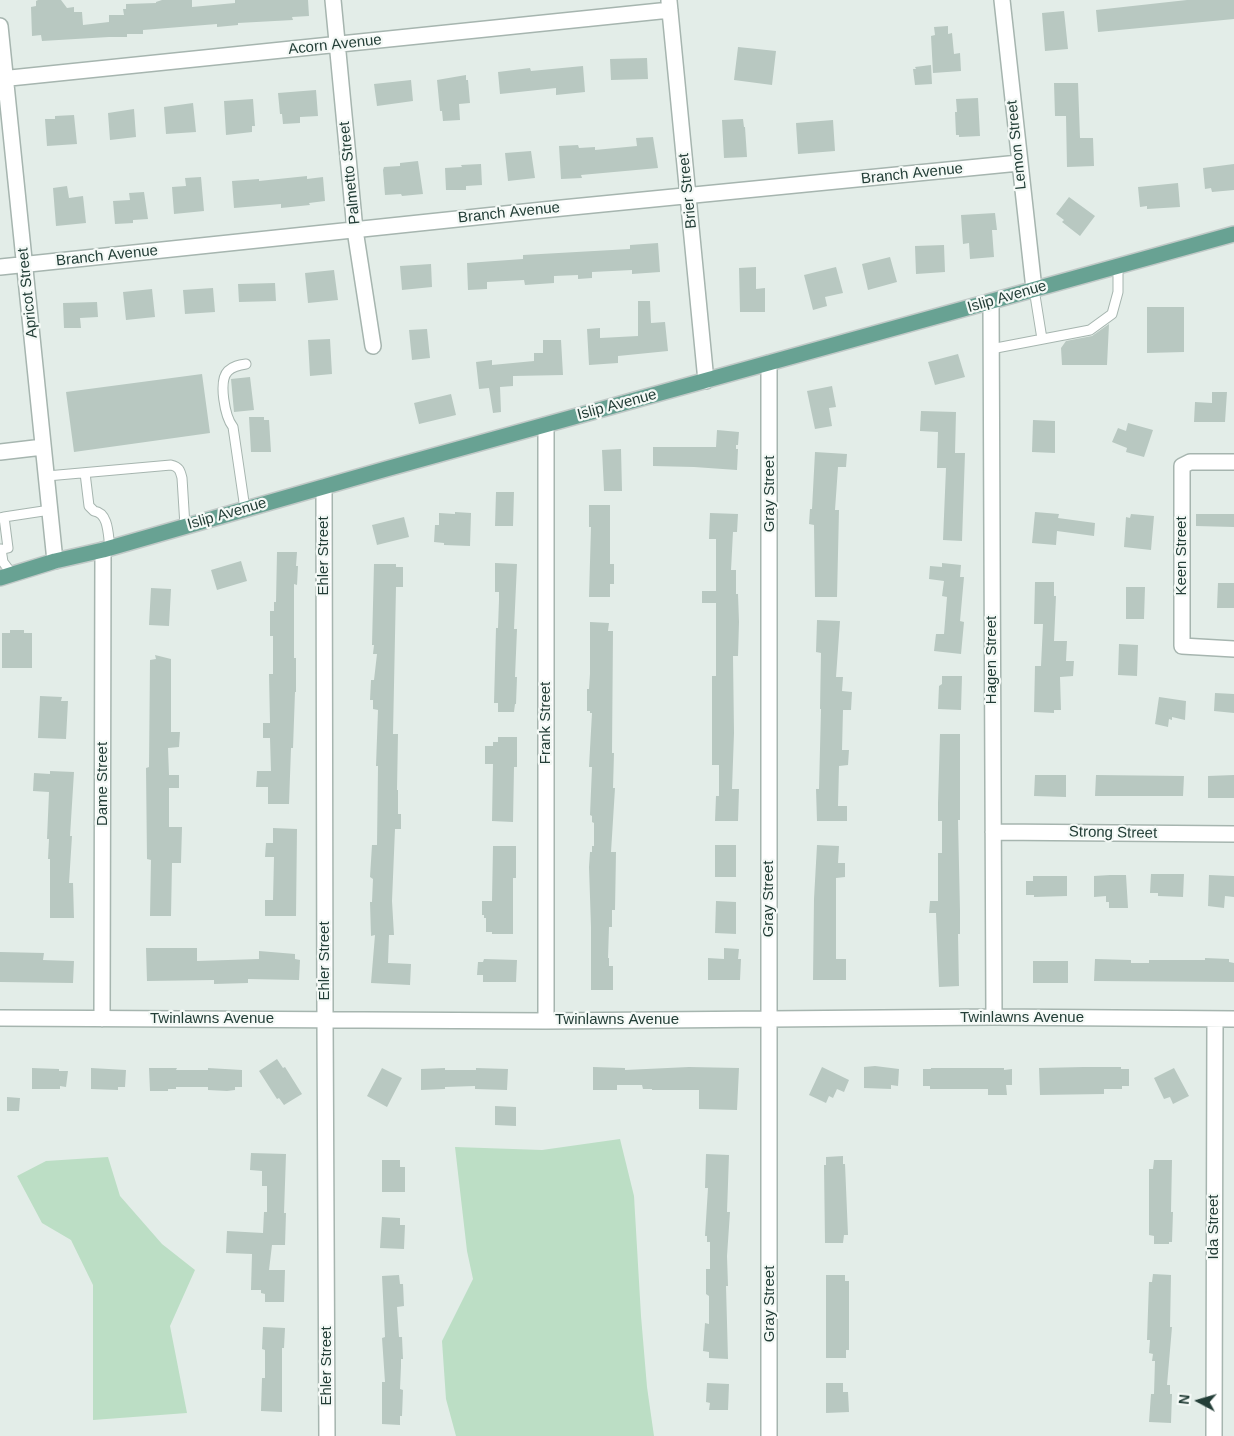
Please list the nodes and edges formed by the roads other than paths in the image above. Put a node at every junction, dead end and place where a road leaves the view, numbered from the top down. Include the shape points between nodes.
1 (333, 0) edge
2 (1002, 0) edge
3 (669, 5) edge
4 (0, 26) edge
5 (337, 45) junction
6 (3, 79) edge
7 (1019, 163) junction
8 (688, 195) junction
9 (356, 230) junction
10 (1234, 234) edge
11 (25, 264) junction
12 (1118, 266) junction
13 (0, 267) edge
14 (1034, 289) junction
15 (991, 302) junction
16 (1042, 339) junction
17 (373, 346) dead end
18 (991, 349) junction
19 (769, 363) junction
20 (246, 364) dead end
21 (706, 381) junction
22 (546, 425) junction
23 (43, 447) junction
24 (0, 452) edge
25 (1234, 462) edge
26 (85, 473) junction
27 (47, 476) junction
28 (324, 487) junction
29 (245, 509) junction
30 (50, 510) junction
31 (2, 517) edge
32 (185, 526) junction
33 (106, 549) junction
34 (1, 550) edge
35 (55, 560) junction
36 (6, 576) edge
37 (1234, 649) edge
38 (993, 832) junction
39 (1234, 834) edge
40 (0, 1018) edge
41 (994, 1018) junction
42 (102, 1019) junction
43 (768, 1019) junction
44 (1215, 1019) junction
45 (1234, 1019) edge
46 (324, 1020) junction
47 (546, 1021) junction
48 (327, 1436) edge
49 (769, 1436) edge
50 (1214, 1436) edge

1 - 5 street, Palmetto Street
2 - 7 street, Lemon Street
3 - 5 street, Acorn Avenue
3 - 8 street, Brier Street
4 - 6 street, Apricot Street
5 - 6 street, Acorn Avenue
5 - 9 street, Palmetto Street
6 - 11 street, Apricot Street
7 - 8 street, Branch Avenue
7 - 14 street, Lemon Street
8 - 9 street, Branch Avenue
8 - 21 street, Brier Street
9 - 11 street, Branch Avenue
9 - 17 street, Palmetto Street
10 - 12 main road, Islip Avenue
11 - 13 street, Branch Avenue
11 - 23 street, Apricot Street
12 - 14 main road, Islip Avenue
12 - 16 lane via 1118,292 1112,314 1090,330
14 - 15 main road, Islip Avenue
14 - 16 lane
15 - 18 street, Hagen Street
15 - 19 main road, Islip Avenue
16 - 18 lane
18 - 38 street, Hagen Street
19 - 21 main road, Islip Avenue
19 - 43 street, Gray Street
20 - 29 lane via 236,365 224,378 226,416 233,427
21 - 22 main road, Islip Avenue
22 - 28 main road, Islip Avenue
22 - 47 street, Frank Street
23 - 24 street
23 - 27 street, Apricot Street
25 - 37 street, Keen Street via 1190,462 1182,466 1182,646
26 - 27 lane
26 - 32 lane via 177,466
26 - 33 lane via 89,506 100,512 106,521
27 - 30 street, Apricot Street
28 - 29 main road, Islip Avenue
28 - 46 street, Ehler Street
29 - 32 main road, Islip Avenue
30 - 31 lane
30 - 35 street, Apricot Street
31 - 34 lane via 8,548
32 - 33 main road, Islip Avenue
33 - 35 main road, Islip Avenue
33 - 42 street, Dame Street
34 - 36 lane
35 - 36 main road, Islip Avenue
38 - 39 street, Strong Street
38 - 41 street, Hagen Street
40 - 42 street, Twinlawns Avenue
41 - 43 street, Twinlawns Avenue
41 - 44 street, Twinlawns Avenue
42 - 46 street, Twinlawns Avenue
43 - 47 street, Twinlawns Avenue
43 - 49 street, Gray Street
44 - 45 street, Twinlawns Avenue
44 - 50 street, Ida Street
46 - 47 street, Twinlawns Avenue
46 - 48 street, Ehler Street

